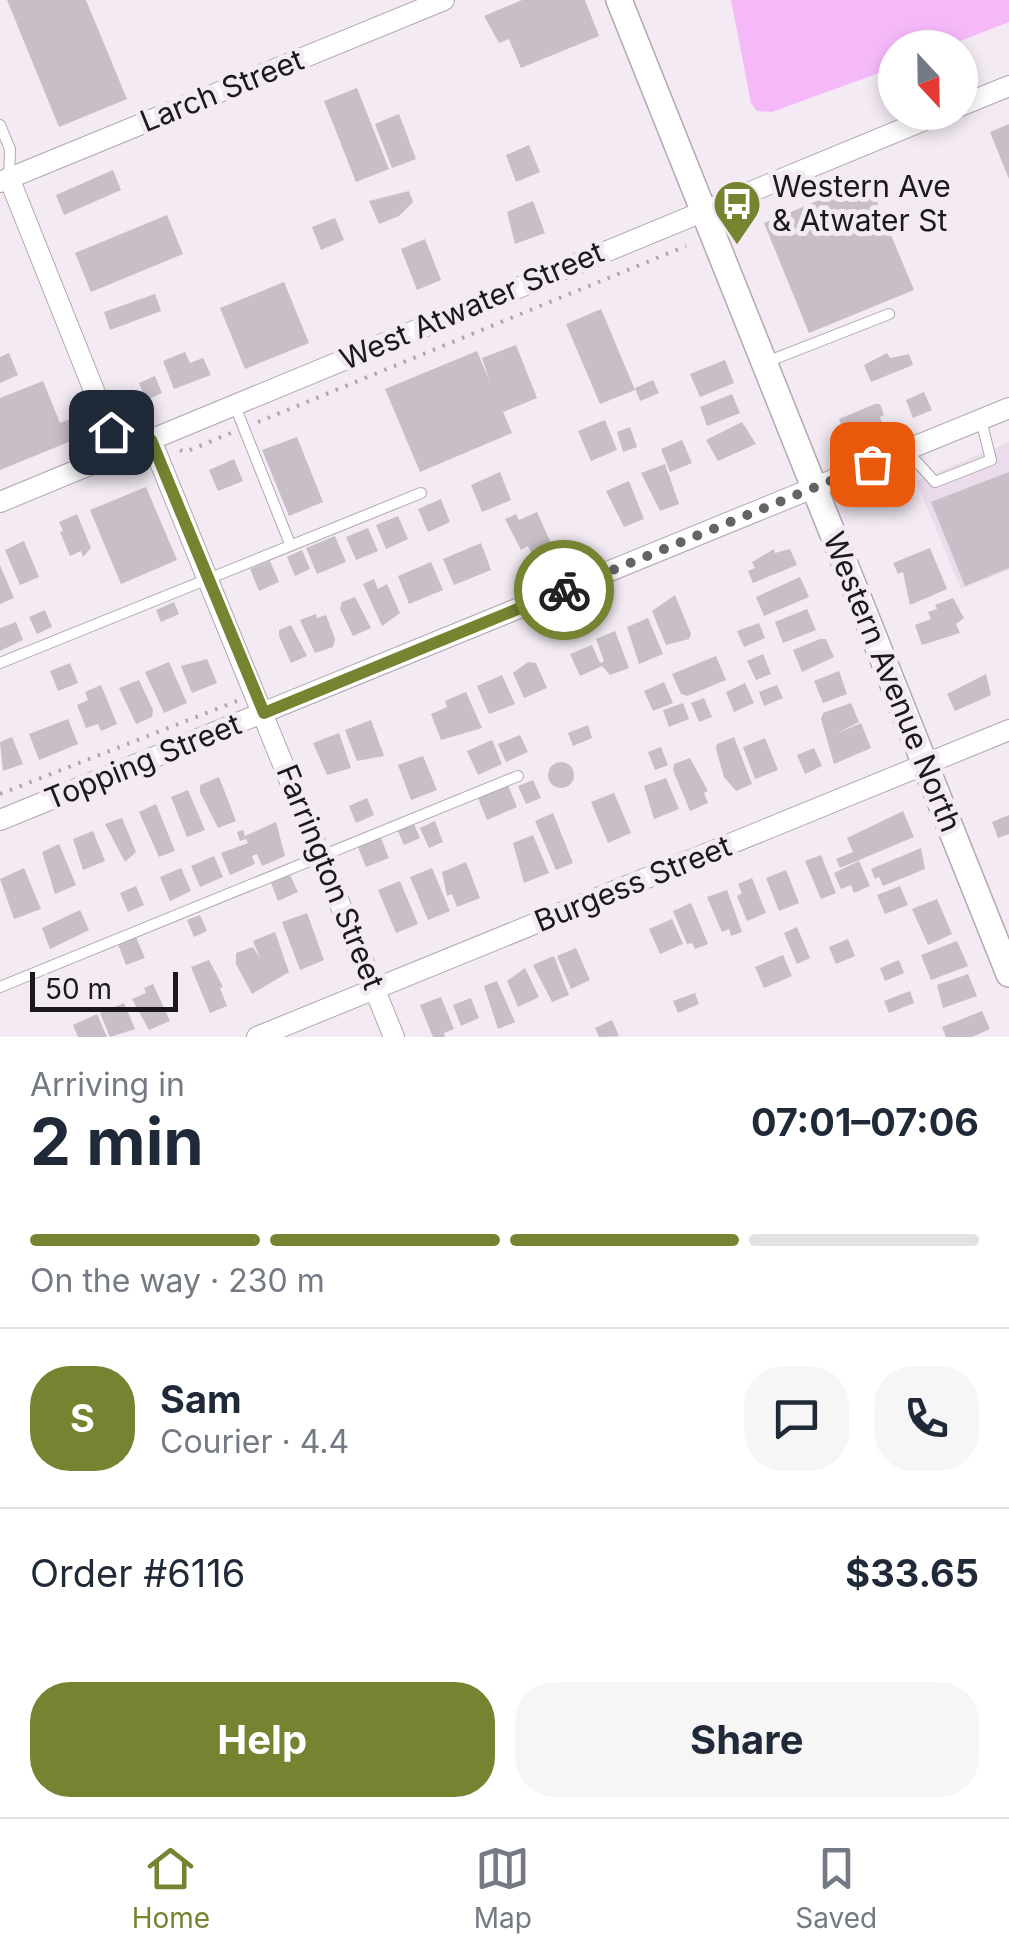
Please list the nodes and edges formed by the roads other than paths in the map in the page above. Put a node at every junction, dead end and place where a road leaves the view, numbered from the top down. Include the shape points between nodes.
1 (444, 0) edge
2 (619, 0) edge
3 (1009, 86) edge
4 (978, 99) edge
5 (0, 125) edge
6 (900, 130) edge
7 (4, 180) edge
8 (702, 211) junction
9 (889, 314) dead end
10 (763, 363) junction
11 (234, 405) junction
12 (1009, 408) edge
13 (981, 420) junction
14 (151, 440) junction
15 (906, 450) junction
16 (119, 453) junction
17 (814, 489) junction
18 (422, 493) dead end
19 (0, 502) edge
20 (290, 544) junction
21 (208, 576) junction
22 (0, 663) edge
23 (264, 713) junction
24 (1009, 730) edge
25 (925, 765) junction
26 (518, 776) dead end
27 (0, 820) edge
28 (320, 855) junction
29 (1009, 974) edge
30 (0, 987) edge
31 (375, 989) junction
32 (257, 1037) edge
33 (394, 1037) edge

1 - 7 street, Larch Street
2 - 8 street, Western Avenue North
3 - 4 street
5 - 7 lane via 10,149
6 - 8 street, West Atwater Street
7 - 16 street
8 - 10 street, Western Avenue North
8 - 11 street, West Atwater Street
9 - 10 lane
10 - 17 street, Western Avenue North
11 - 14 street, West Atwater Street
11 - 20 lane
12 - 13 street, Topping Street
13 - 15 street, Topping Street
13 - 15 lane via 992,460 935,482
14 - 16 street, West Atwater Street
14 - 21 street, Farrington Street
15 - 17 street, Topping Street
16 - 19 street, West Atwater Street
17 - 23 street, Topping Street
17 - 25 street, Western Avenue North
18 - 20 lane
20 - 21 lane
21 - 22 lane
21 - 23 street, Farrington Street
23 - 27 street, Topping Street
23 - 28 street, Farrington Street
24 - 25 street, Burgess Street
25 - 29 street, Western Avenue North
25 - 31 street, Burgess Street
26 - 28 lane
28 - 30 lane
28 - 31 street, Farrington Street
31 - 32 street, Burgess Street
31 - 33 street, Farrington Street

